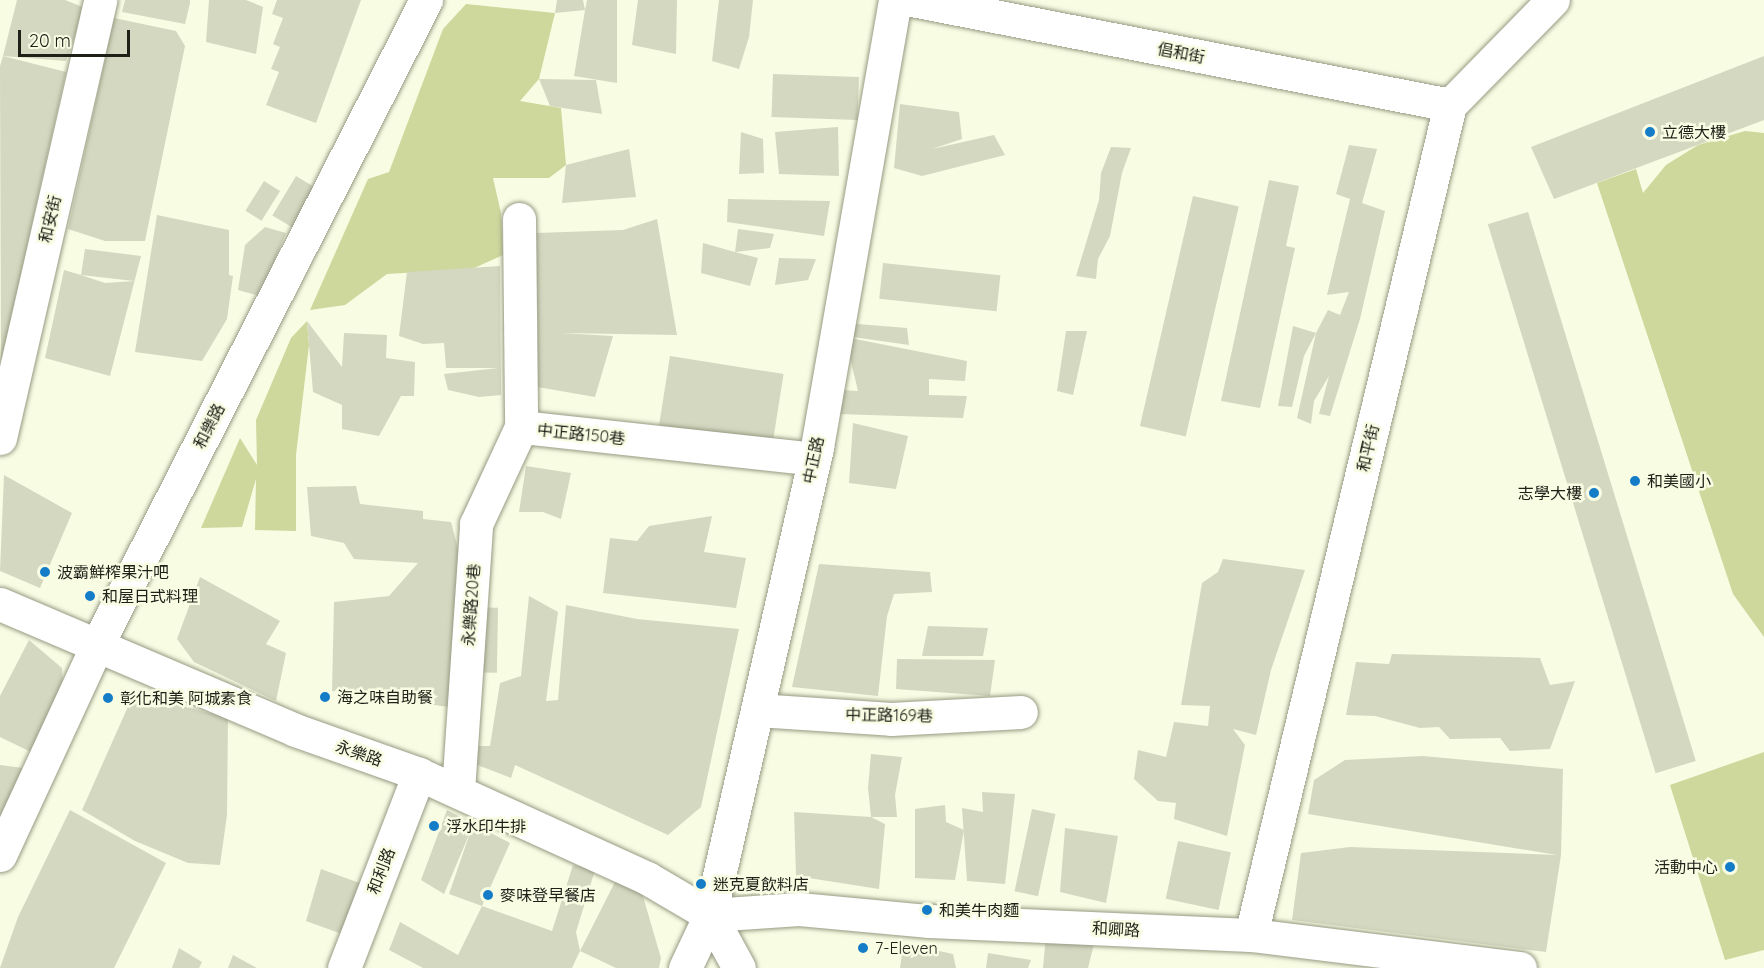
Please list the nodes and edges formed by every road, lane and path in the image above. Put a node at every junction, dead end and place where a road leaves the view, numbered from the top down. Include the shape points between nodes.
1 (100, 0) edge
2 (426, 0) edge
3 (895, 0) edge
4 (912, 0) edge
5 (1553, 0) edge
6 (1450, 105) junction
7 (519, 219) dead end
8 (521, 428) junction
9 (0, 438) edge
10 (814, 459) junction
11 (0, 604) edge
12 (98, 643) junction
13 (757, 710) junction
14 (1021, 712) dead end
15 (419, 774) junction
16 (458, 791) junction
17 (0, 855) edge
18 (711, 915) junction
19 (1251, 935) junction
20 (344, 968) edge
21 (685, 968) edge
22 (739, 968) edge
23 (1520, 968) edge

1 - 9 street, 和安街
2 - 12 street, 和樂路
3 - 10 street, 中正路
4 - 6 street, 倡和街
5 - 6 street
6 - 19 street, 和平街
7 - 8 street, 中正路150巷
8 - 10 street, 中正路150巷
8 - 16 street, 永樂路20巷 via 477,524
10 - 13 street, 中正路
11 - 12 street, 永樂路
12 - 15 street, 永樂路 via 295,730
12 - 17 street, 和樂路
13 - 14 street, 中正路169巷 via 891,719
13 - 18 street, 中正路
15 - 16 street, 永樂路
15 - 20 street, 和利路
16 - 18 street, 永樂路 via 648,878
18 - 19 street, 和卿路 via 799,909 929,921
18 - 21 street, 中正路
18 - 22 street
19 - 23 street, 和卿路

